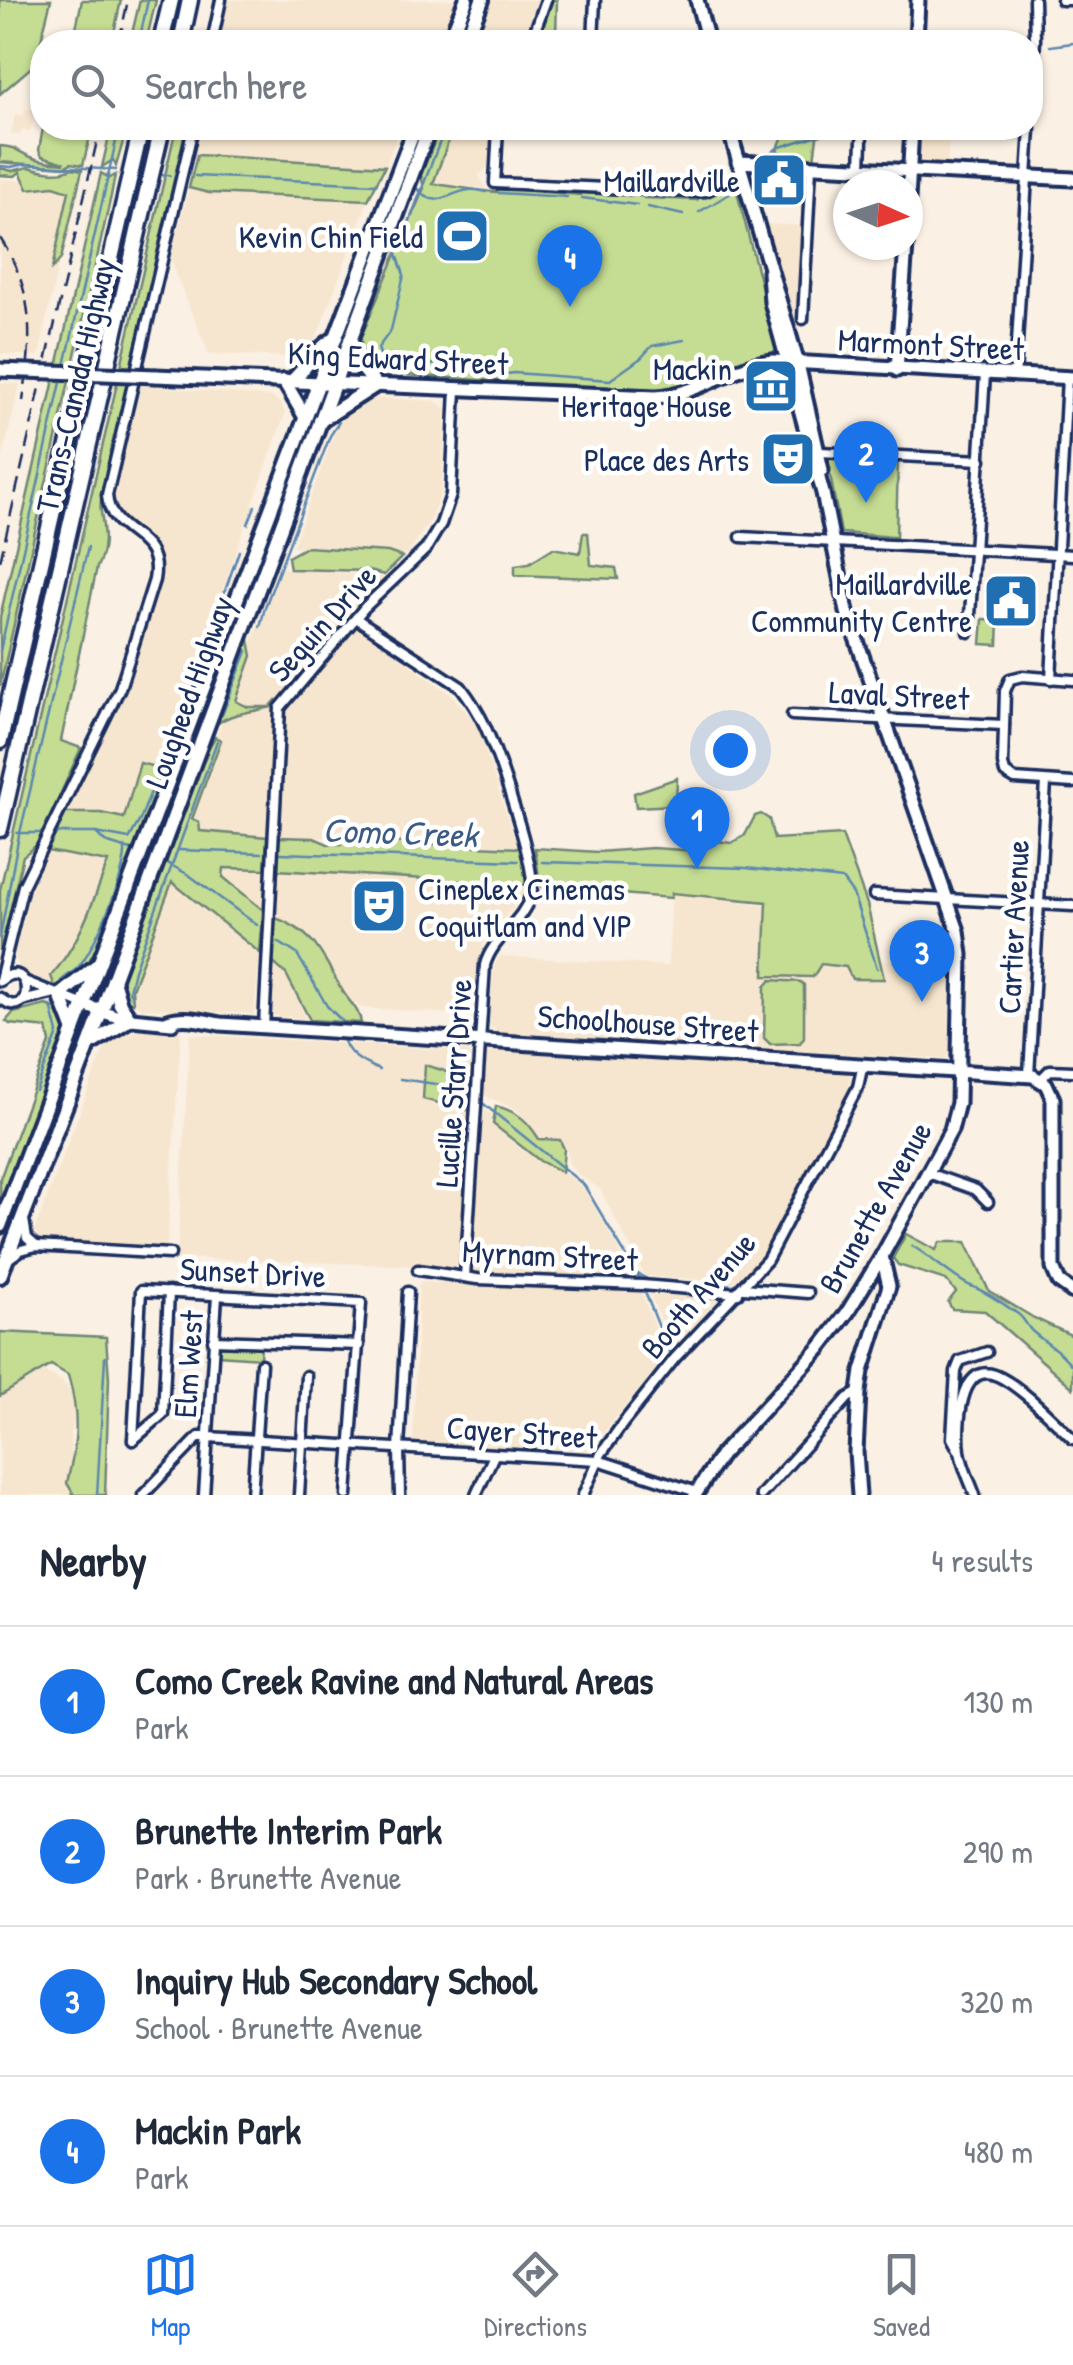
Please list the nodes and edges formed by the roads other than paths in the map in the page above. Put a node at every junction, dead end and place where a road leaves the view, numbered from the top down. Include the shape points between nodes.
1 (171, 0) edge
2 (192, 0) edge
3 (221, 0) edge
4 (466, 0) edge
5 (482, 0) edge
6 (546, 0) edge
7 (595, 0) edge
8 (698, 0) edge
9 (918, 0) edge
10 (1034, 0) edge
11 (1062, 0) edge
12 (1073, 0) edge
13 (164, 30) edge
14 (184, 30) edge
15 (215, 30) edge
16 (454, 30) edge
17 (469, 30) edge
18 (535, 30) edge
19 (594, 30) edge
20 (705, 30) edge
21 (917, 30) edge
22 (1033, 30) edge
23 (139, 140) edge
24 (159, 140) edge
25 (190, 140) edge
26 (410, 140) edge
27 (425, 140) edge
28 (497, 140) edge
29 (732, 140) edge
30 (862, 140) dead end
31 (911, 140) edge
32 (1029, 140) edge
33 (810, 167) junction
34 (740, 168) junction
35 (861, 168) junction
36 (894, 170) edge
37 (910, 170) edge
38 (923, 172) edge
39 (1027, 176) junction
40 (1073, 179) edge
41 (905, 260) edge
42 (803, 319) dead end
43 (333, 340) junction
44 (350, 340) junction
45 (793, 363) junction
46 (0, 370) edge
47 (898, 370) junction
48 (985, 374) junction
49 (1015, 376) junction
50 (1070, 378) edge
51 (288, 381) junction
52 (318, 382) junction
53 (334, 384) junction
54 (376, 385) junction
55 (456, 389) junction
56 (304, 415) junction
57 (320, 421) junction
58 (820, 452) junction
59 (981, 460) junction
60 (823, 494) junction
61 (741, 537) dead end
62 (832, 542) junction
63 (975, 550) junction
64 (1057, 554) junction
65 (1073, 555) edge
66 (356, 619) junction
67 (969, 632) dead end
68 (1050, 679) junction
69 (1073, 680) edge
70 (792, 715) dead end
71 (885, 719) junction
72 (1004, 726) junction
73 (0, 741) edge
74 (1046, 782) junction
75 (1073, 784) edge
76 (0, 830) edge
77 (874, 895) dead end
78 (947, 899) junction
79 (1039, 904) junction
80 (1073, 906) edge
81 (8, 948) junction
82 (98, 965) junction
83 (20, 978) junction
84 (0, 980) edge
85 (113, 980) junction
86 (55, 994) junction
87 (0, 998) edge
88 (22, 1001) junction
89 (84, 1005) junction
90 (101, 1011) junction
91 (130, 1019) junction
92 (264, 1027) junction
93 (74, 1031) junction
94 (479, 1041) junction
95 (89, 1045) junction
96 (863, 1064) junction
97 (959, 1070) junction
98 (1073, 1071) edge
99 (1035, 1077) junction
100 (928, 1173) junction
101 (988, 1202) dead end
102 (24, 1217) junction
103 (0, 1226) edge
104 (36, 1246) junction
105 (170, 1254) dead end
106 (882, 1256) junction
107 (6, 1261) junction
108 (418, 1270) dead end
109 (874, 1270) junction
110 (0, 1276) edge
111 (465, 1277) junction
112 (741, 1290) junction
113 (169, 1292) junction
114 (408, 1292) dead end
115 (808, 1292) dead end
116 (1073, 1292) edge
117 (859, 1294) junction
118 (218, 1296) junction
119 (883, 1299) junction
120 (213, 1340) junction
121 (358, 1345) junction
122 (987, 1352) dead end
123 (261, 1364) dead end
124 (306, 1376) dead end
125 (860, 1392) junction
126 (208, 1436) junction
127 (1073, 1439) edge
128 (256, 1440) junction
129 (303, 1442) junction
130 (352, 1446) junction
131 (399, 1449) junction
132 (960, 1452) junction
133 (494, 1454) junction
134 (598, 1460) junction
135 (159, 1479) junction
136 (696, 1493) edge
137 (143, 1495) edge
138 (157, 1495) edge
139 (204, 1495) edge
140 (252, 1495) edge
141 (299, 1495) edge
142 (347, 1495) edge
143 (400, 1495) edge
144 (476, 1495) edge
145 (583, 1495) edge
146 (762, 1495) edge
147 (860, 1495) edge
148 (975, 1495) edge

1 - 13 highway
2 - 14 highway
3 - 15 street
4 - 16 main road
5 - 17 main road
6 - 18 street
7 - 19 street
8 - 20 main road
9 - 21 main road
10 - 22 street
11 - 12 street
23 - 73 highway, Trans-Canada Highway
24 - 76 highway, Trans-Canada Highway
25 - 81 street via 108,489 110,513 148,546 156,574 120,688 21,891
26 - 43 main road, Lougheed Highway
27 - 44 main road, Lougheed Highway
28 - 34 street via 495,183 693,192
29 - 34 main road, Brunette Avenue
30 - 35 street
31 - 37 main road
32 - 39 street
33 - 34 main road
33 - 35 main road
33 - 42 street
34 - 45 main road, Brunette Avenue via 771,302
35 - 36 main road
38 - 39 main road
39 - 40 main road
39 - 49 street
41 - 47 main road
43 - 51 main road
43 - 52 main road, Lougheed Highway
44 - 53 main road, Lougheed Highway
44 - 54 main road
45 - 47 main road, Marmont Street
45 - 55 main road, King Edward Street via 745,366 664,397
45 - 58 main road, Brunette Avenue
45 - 60 main road, Brunette Avenue
46 - 51 main road, King Edward Street, bridge
47 - 48 main road, Marmont Street
48 - 49 main road, Marmont Street
48 - 59 street
49 - 50 main road, Marmont Street
50 - 64 street
51 - 52 main road, King Edward Street
51 - 56 main road
52 - 53 main road, King Edward Street
52 - 56 main road, Lougheed Highway
53 - 54 main road, King Edward Street
53 - 57 main road, Lougheed Highway
54 - 55 main road, King Edward Street
54 - 57 main road
55 - 66 street, Seguin Drive via 451,495 441,524 426,549
56 - 82 main road, Lougheed Highway
57 - 85 main road, Lougheed Highway
58 - 59 street
58 - 60 main road, Brunette Avenue
59 - 63 street
60 - 62 main road, Brunette Avenue
61 - 62 street
62 - 63 street
62 - 71 main road, Brunette Avenue via 845,603
63 - 64 street
63 - 67 street
64 - 65 street
64 - 68 street
66 - 92 street, Seguin Drive via 278,712
66 - 94 street, Lucille Starr Drive via 461,687 474,703 533,875 524,911 488,957
68 - 69 street
68 - 72 street via 1010,679
70 - 71 street, Laval Street
71 - 72 street, Laval Street
71 - 78 main road, Brunette Avenue
72 - 74 street via 1005,774
74 - 75 street
74 - 79 street, Cartier Avenue
77 - 78 street
78 - 79 street
78 - 97 main road, Brunette Avenue via 961,949
79 - 80 street
79 - 99 street, Cartier Avenue
81 - 83 street
81 - 84 street
82 - 86 main road
82 - 89 main road, Lougheed Highway
83 - 84 street
83 - 86 street, Schoolhouse Street
83 - 88 street via 27,989
85 - 90 main road, Lougheed Highway
85 - 91 main road
86 - 88 street
86 - 89 street, Schoolhouse Street
86 - 93 main road
87 - 88 street
89 - 90 main road, Schoolhouse Street
89 - 93 main road, Lougheed Highway
90 - 91 main road, Schoolhouse Street
90 - 95 main road, Lougheed Highway
91 - 92 main road, Schoolhouse Street
91 - 95 main road
92 - 94 main road, Schoolhouse Street
93 - 103 main road, Lougheed Highway
94 - 96 main road, Schoolhouse Street
94 - 111 street, Lucille Starr Drive
95 - 102 main road, Lougheed Highway
96 - 97 main road, Schoolhouse Street
96 - 112 street, Booth Avenue via 858,1087 768,1260
97 - 99 main road, Schoolhouse Street
97 - 100 main road, Brunette Avenue via 956,1117
98 - 99 street, Schoolhouse Street
99 - 116 main road via 1053,1102 1053,1268
100 - 101 street via 976,1190
100 - 106 main road, Brunette Avenue
102 - 104 street via 27,1238
102 - 107 main road, Lougheed Highway
104 - 105 street
104 - 107 street
106 - 109 main road, Brunette Avenue
106 - 119 main road via 889,1286
107 - 110 main road, Lougheed Highway
108 - 111 street, Myrnam Street
109 - 117 main road, Brunette Avenue
109 - 119 main road
111 - 112 street, Myrnam Street
112 - 115 street, Myrnam Street
112 - 134 street, Booth Avenue via 673,1360
113 - 113 street, Sunset Drive via 142,1291 132,1440 162,1414
113 - 118 street, Sunset Drive
114 - 131 street
117 - 119 main road via 872,1290
117 - 136 main road, Brunette Avenue
118 - 120 street, Elm West
118 - 121 street, Sunset Drive via 361,1304
119 - 125 main road
120 - 121 street
120 - 126 street, Elm West
121 - 130 street
122 - 132 street via 960,1361 956,1371 952,1438
123 - 128 street
124 - 129 street
125 - 146 street
125 - 147 main road
126 - 128 street, Cayer Street
126 - 135 street
126 - 139 street, Elm West
127 - 132 street via 1004,1379 980,1373 965,1388
128 - 129 street, Cayer Street
128 - 140 street
129 - 130 street, Cayer Street
129 - 141 street
130 - 131 street, Cayer Street
130 - 142 street
131 - 133 street, Cayer Street
131 - 143 street
132 - 148 street
133 - 134 street, Cayer Street
133 - 144 street
134 - 136 street, Cayer Street
134 - 145 street, Booth Avenue
135 - 137 street
135 - 138 street

